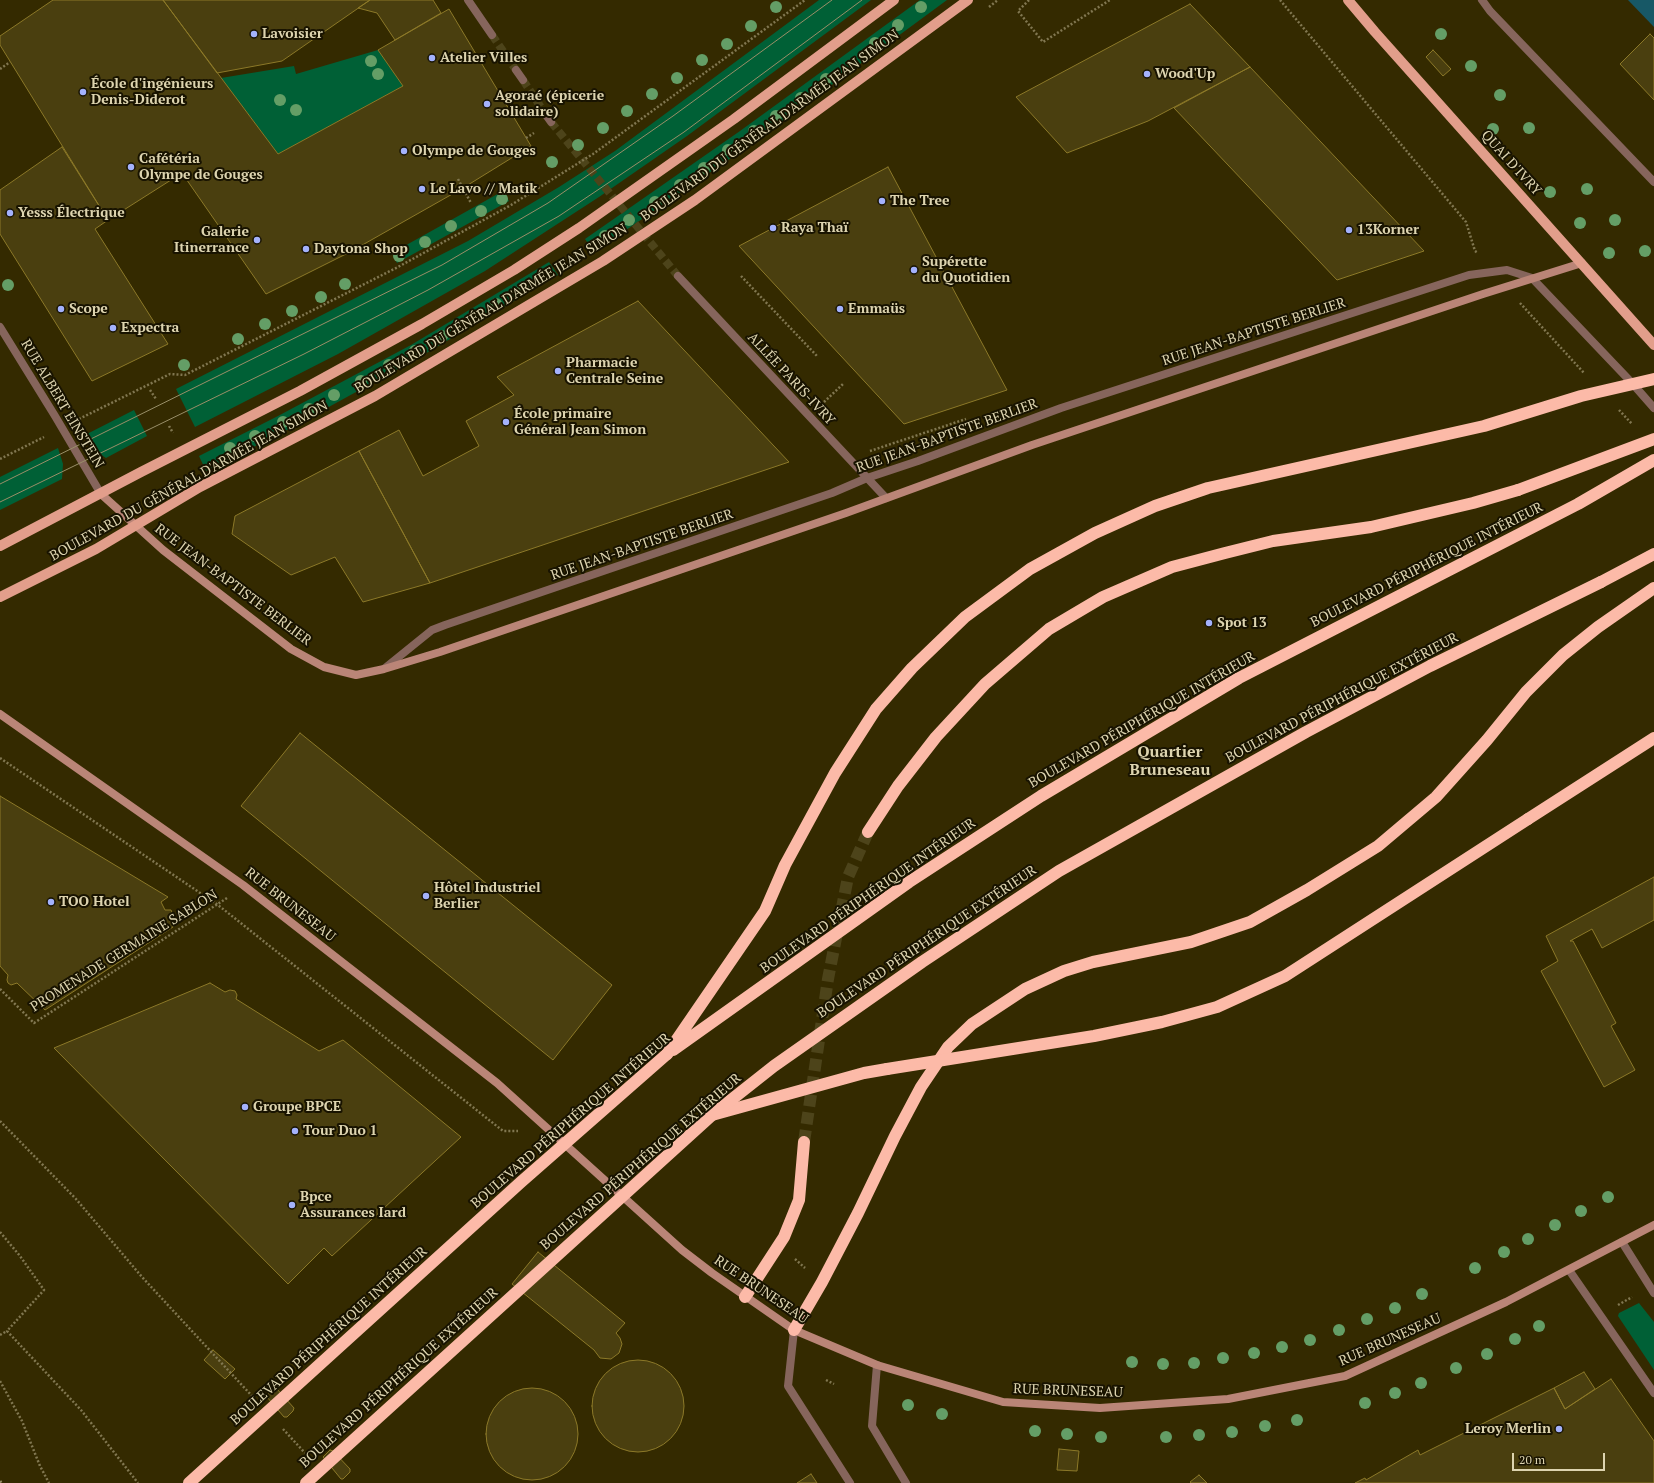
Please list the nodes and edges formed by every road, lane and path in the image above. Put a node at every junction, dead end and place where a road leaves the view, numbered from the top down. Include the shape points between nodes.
1 (468, 0) edge
2 (805, 0) edge
3 (894, 0) edge
4 (968, 0) edge
5 (1029, 0) edge
6 (1110, 0) edge
7 (1280, 0) edge
8 (1348, 0) edge
9 (1482, 0) edge
10 (492, 36) tunnel mouth
11 (10, 62) dead end
12 (0, 69) edge
13 (516, 70) tunnel mouth
14 (522, 80) tunnel mouth
15 (546, 115) tunnel mouth
16 (551, 122) tunnel mouth
17 (458, 179) dead end
18 (1654, 182) edge
19 (471, 203) dead end
20 (1479, 255) dead end
21 (1582, 263) junction
22 (678, 276) tunnel mouth
23 (741, 276) dead end
24 (1532, 278) junction
25 (1518, 302) dead end
26 (0, 327) edge
27 (1654, 345) edge
28 (817, 356) dead end
29 (1584, 372) dead end
30 (1654, 379) edge
31 (1632, 383) junction
32 (843, 384) dead end
33 (150, 390) dead end
34 (156, 400) dead end
35 (1654, 408) edge
36 (808, 416) junction
37 (972, 417) dead end
38 (76, 421) dead end
39 (50, 434) dead end
40 (1654, 439) edge
41 (869, 451) dead end
42 (0, 459) edge
43 (1654, 460) edge
44 (867, 478) junction
45 (101, 494) junction
46 (886, 498) junction
47 (136, 526) junction
48 (0, 546) edge
49 (1654, 554) edge
50 (1654, 588) edge
51 (0, 597) edge
52 (384, 669) junction
53 (0, 714) edge
54 (1654, 738) edge
55 (0, 758) edge
56 (868, 832) tunnel mouth
57 (243, 885) junction
58 (218, 905) junction
59 (0, 989) edge
60 (667, 1054) junction
61 (712, 1115) junction
62 (0, 1121) edge
63 (551, 1132) junction
64 (804, 1142) tunnel mouth
65 (1654, 1225) edge
66 (0, 1232) edge
67 (1622, 1242) junction
68 (793, 1258) dead end
69 (806, 1269) dead end
70 (1569, 1270) junction
71 (1654, 1293) edge
72 (1636, 1296) dead end
73 (745, 1297) junction
74 (1617, 1306) dead end
75 (794, 1330) junction
76 (7, 1331) junction
77 (0, 1335) edge
78 (877, 1365) junction
79 (826, 1380) dead end
80 (0, 1381) edge
81 (834, 1384) dead end
82 (1654, 1393) edge
83 (253, 1397) dead end
84 (280, 1426) dead end
85 (307, 1454) dead end
86 (49, 1483) edge
87 (138, 1483) edge
88 (189, 1483) edge
89 (306, 1483) edge
90 (850, 1483) edge
91 (906, 1483) edge

1 - 10 street
2 - 38 path via 593,154 511,205 398,267 185,375 170,374
3 - 45 main road, BOULEVARD DU GÉNÉRAL D'ARMÉE JEAN SIMON via 734,119 579,228 514,270 300,391
4 - 47 main road, BOULEVARD DU GÉNÉRAL D'ARMÉE JEAN SIMON via 694,200 603,261 375,396 200,487
5 - 6 path via 1018,11 1043,42
7 - 20 path via 1466,222 1475,251
8 - 21 main road, QUAI D'IVRY
9 - 18 street
11 - 12 path
13 - 14 street
15 - 16 street
17 - 19 path
21 - 24 main road, RUE JEAN-BAPTISTE BERLIER
21 - 27 main road, QUAI D'IVRY
22 - 36 street, ALLÉE PARIS-IVRY
23 - 28 path
24 - 31 street
24 - 44 street, RUE JEAN-BAPTISTE BERLIER via 1507,270 1469,275 1061,408
24 - 46 main road, RUE JEAN-BAPTISTE BERLIER via 1032,445
25 - 29 path
26 - 45 street, RUE ALBERT EINSTEIN
30 - 31 highway
31 - 35 street
31 - 60 highway via 1484,426 1208,488 1155,506 1095,533 1030,569 965,617 912,668 876,709 835,773 785,865 765,911
32 - 36 path
33 - 34 path
36 - 44 street, ALLÉE PARIS-IVRY
37 - 41 path, RUE JEAN-BAPTISTE BERLIER
39 - 42 path
40 - 56 highway, bridge via 1518,490 1473,503 1371,527 1273,541 1231,551 1172,567 1103,597 1050,629 985,684 936,737 898,786
43 - 60 highway, BOULEVARD PÉRIPHÉRIQUE INTÉRIEUR via 1544,522 1240,678 1041,796 909,882
44 - 46 street, ALLÉE PARIS-IVRY
44 - 52 street, RUE JEAN-BAPTISTE BERLIER via 832,493 432,630
45 - 47 main road, RUE JEAN-BAPTISTE BERLIER
45 - 48 main road, BOULEVARD DU GÉNÉRAL D'ARMÉE JEAN SIMON
46 - 52 main road, RUE JEAN-BAPTISTE BERLIER
47 - 51 main road, BOULEVARD DU GÉNÉRAL D'ARMÉE JEAN SIMON
47 - 52 main road, RUE JEAN-BAPTISTE BERLIER via 163,550 291,649 324,667 356,675
49 - 61 highway, BOULEVARD PÉRIPHÉRIQUE EXTÉRIEUR, bridge via 1306,732 1059,871 916,966 774,1066
50 - 75 highway via 1563,655 1526,692 1436,798 1378,846 1308,890 1250,922 1191,942 1093,962 1064,971 1025,989 972,1024 948,1047 921,1087 822,1282
53 - 57 main road, RUE BRUNESEAU
54 - 61 highway, bridge via 1285,976 1217,1007 1094,1036 864,1073
55 - 58 path
57 - 58 path, PROMENADE GERMAINE SABLON
57 - 63 main road, RUE BRUNESEAU via 497,1083
58 - 59 path, PROMENADE GERMAINE SABLON via 34,1023
58 - 63 path via 503,1131
60 - 88 highway, BOULEVARD PÉRIPHÉRIQUE INTÉRIEUR, bridge via 521,1182
61 - 89 highway, BOULEVARD PÉRIPHÉRIQUE EXTÉRIEUR, bridge
62 - 83 path via 76,1199 142,1277
63 - 73 main road, RUE BRUNESEAU via 682,1250
64 - 73 highway via 799,1200 784,1237
65 - 67 main road, RUE BRUNESEAU
66 - 76 path via 44,1290
67 - 70 main road, RUE BRUNESEAU
67 - 71 street
68 - 69 path
70 - 78 main road, RUE BRUNESEAU via 1345,1376 1228,1399 1100,1408 1003,1402
70 - 82 street
72 - 74 path
73 - 75 main road, RUE BRUNESEAU
75 - 78 main road, RUE BRUNESEAU
75 - 90 street via 788,1386
76 - 77 path
76 - 87 path via 81,1410
78 - 91 street via 872,1426
79 - 81 path
80 - 86 path via 22,1421
84 - 85 path

